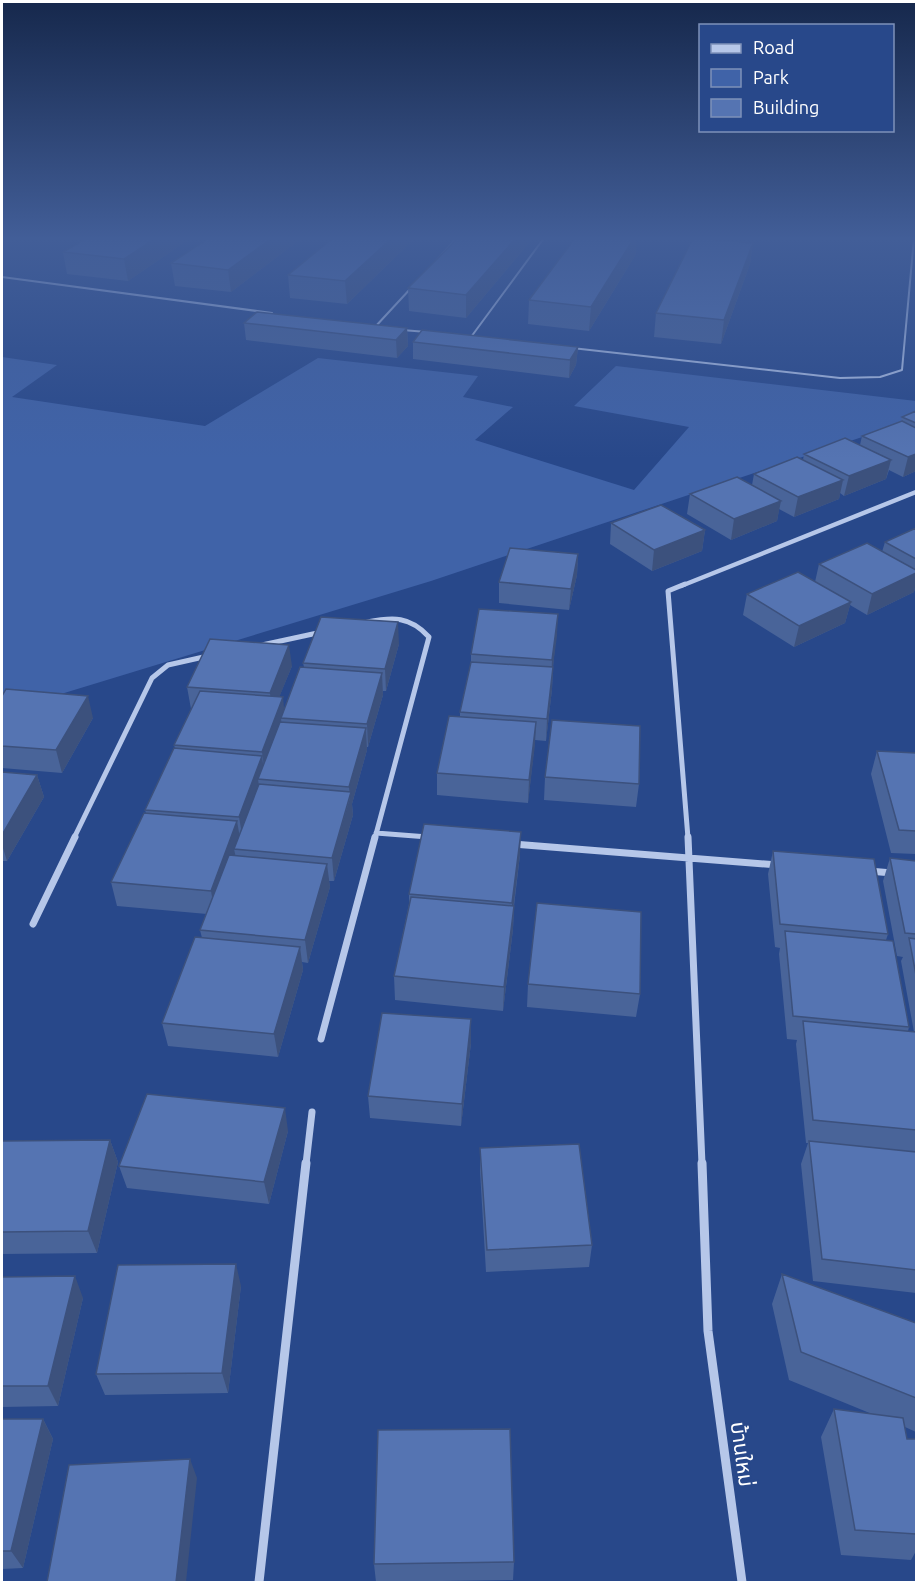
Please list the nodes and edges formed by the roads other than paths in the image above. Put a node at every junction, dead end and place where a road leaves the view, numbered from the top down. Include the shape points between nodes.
1 (259, 312) edge
2 (389, 312) edge
3 (489, 312) edge
4 (907, 312) edge
5 (282, 315) edge
6 (386, 328) edge
7 (397, 329) edge
8 (429, 333) edge
9 (461, 336) edge
10 (566, 348) edge
11 (916, 492) edge
12 (360, 624) edge
13 (326, 631) edge
14 (258, 645) edge
15 (212, 655) edge
16 (376, 833) junction
17 (434, 838) edge
18 (504, 843) edge
19 (690, 859) junction
20 (785, 866) edge
21 (857, 870) edge
22 (904, 873) edge
23 (33, 924) dead end
24 (321, 1039) dead end
25 (312, 1112) dead end
26 (259, 1582) edge
27 (742, 1582) edge

1 - 5 lane
2 - 6 lane via 375,327
3 - 9 lane via 471,337
4 - 10 lane via 902,370 880,377 840,378
7 - 8 lane
11 - 19 street, บ้านใหม่ via 668,591
12 - 16 street via 395,617 417,623 429,637
13 - 14 street
15 - 23 street via 168,665 153,678
16 - 17 street
16 - 24 street
18 - 19 street
19 - 20 street
19 - 27 street, บ้านใหม่ via 708,1331
21 - 22 street
25 - 26 street

